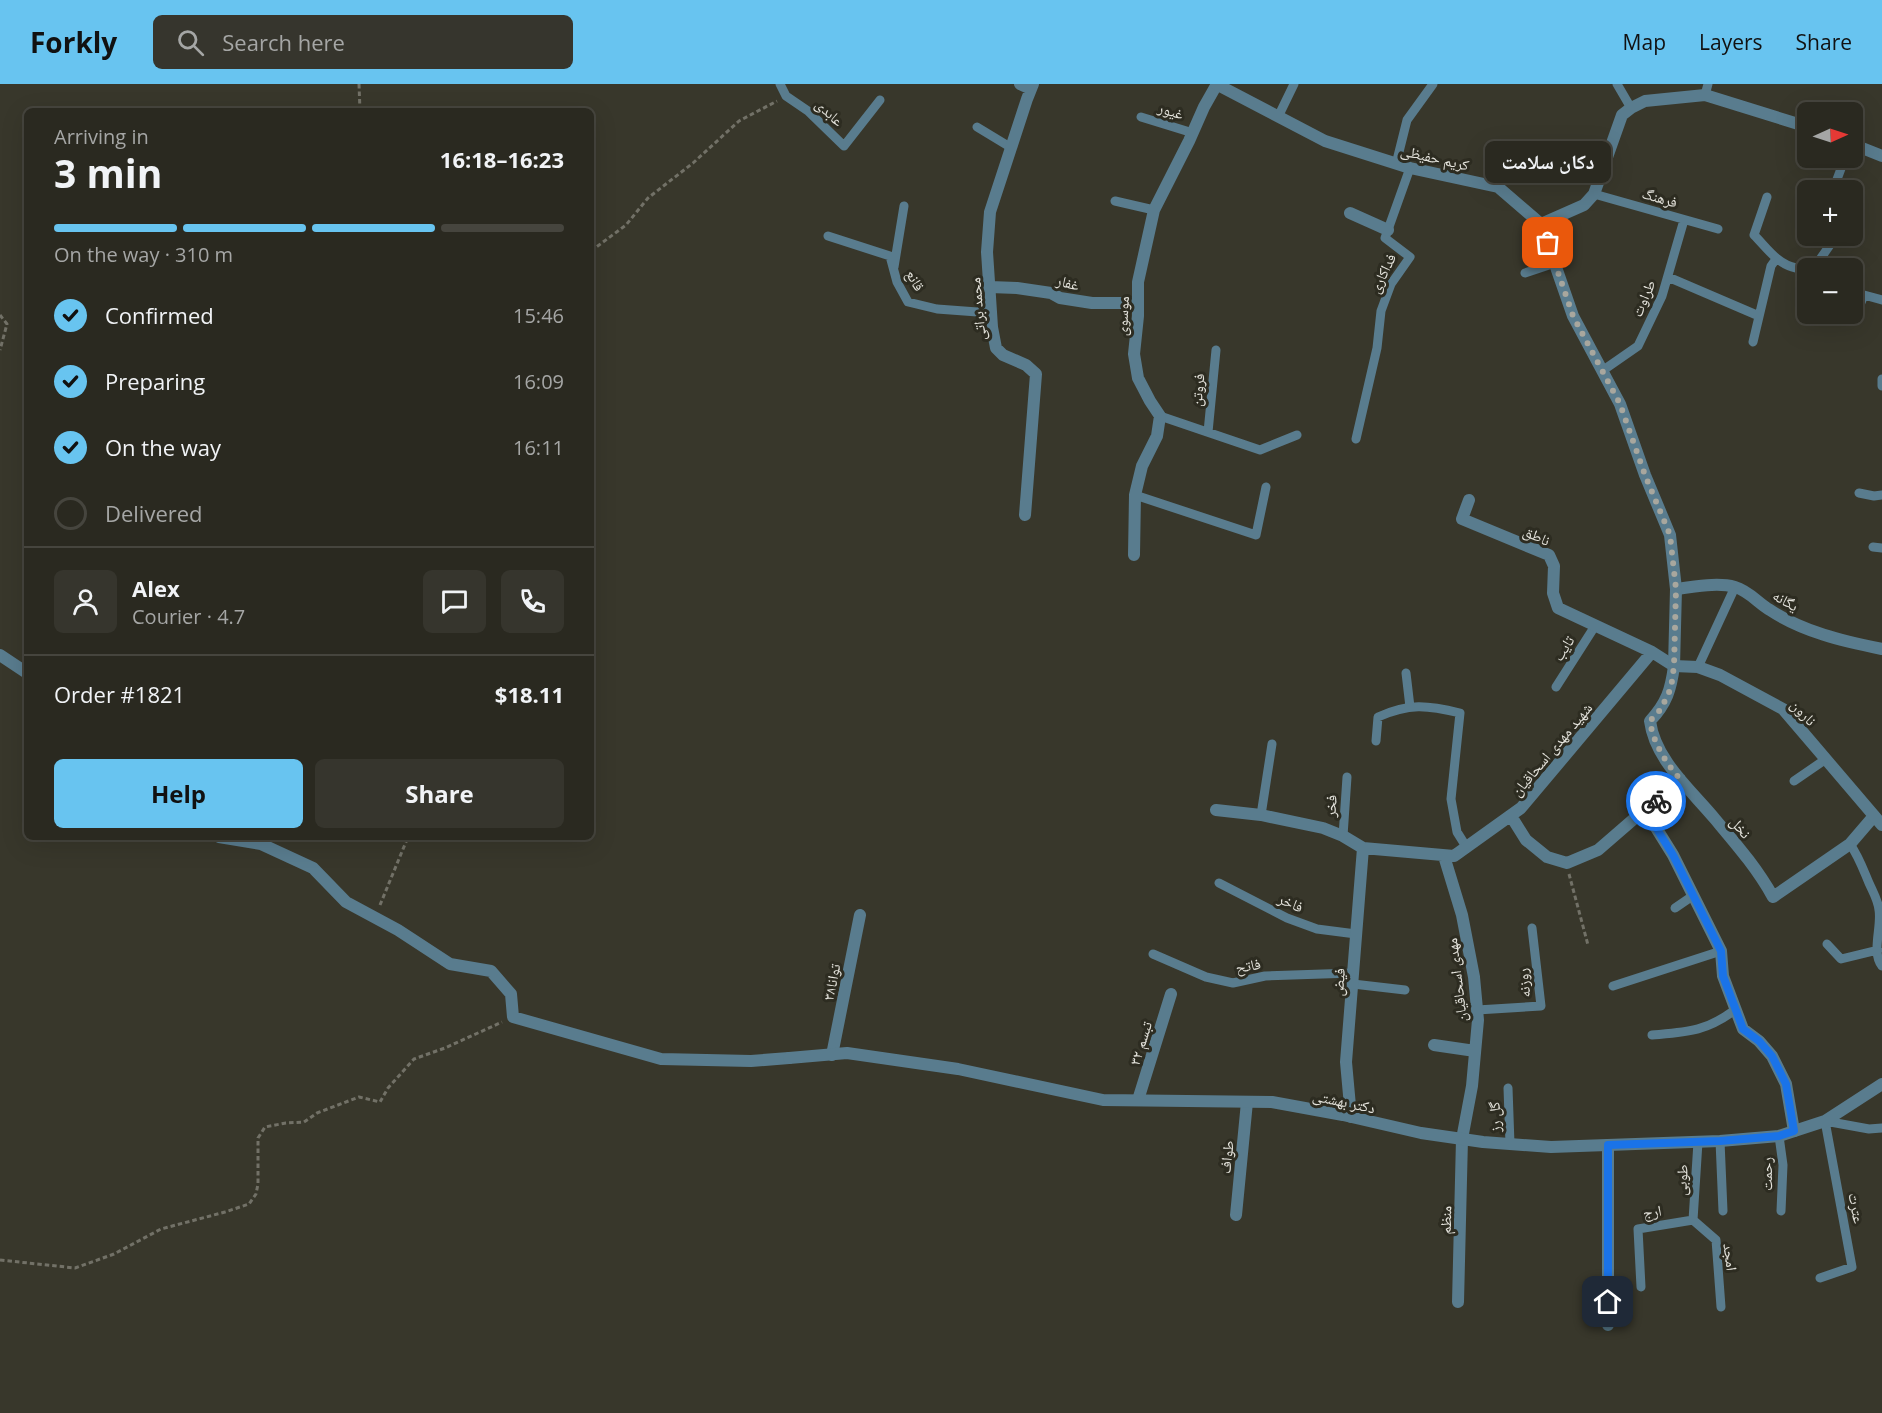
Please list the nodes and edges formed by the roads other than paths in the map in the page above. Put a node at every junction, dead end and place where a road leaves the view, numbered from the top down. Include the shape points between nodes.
1 (780, 84) edge
2 (1216, 84) edge
3 (1294, 84) edge
4 (1433, 84) edge
5 (1617, 84) edge
6 (1028, 86) edge
7 (1706, 89) edge
8 (880, 100) dead end
9 (1631, 108) junction
10 (1141, 117) dead end
11 (1278, 117) junction
12 (1797, 123) edge
13 (977, 127) dead end
14 (1193, 133) junction
15 (1011, 147) junction
16 (1863, 148) edge
17 (1517, 149) dead end
18 (1882, 156) edge
19 (1396, 164) junction
20 (1410, 168) junction
21 (1498, 187) junction
22 (1594, 194) junction
23 (1767, 197) dead end
24 (1115, 201) dead end
25 (904, 206) dead end
26 (1154, 210) junction
27 (1350, 213) dead end
28 (1684, 220) junction
29 (1541, 224) junction
30 (1718, 229) dead end
31 (1388, 230) junction
32 (828, 236) dead end
33 (1829, 246) edge
34 (1776, 259) junction
35 (1555, 263) junction
36 (893, 269) junction
37 (1525, 273) dead end
38 (1668, 277) junction
39 (990, 287) junction
40 (1863, 297) edge
41 (1882, 300) edge
42 (1138, 303) junction
43 (991, 313) junction
44 (1760, 316) junction
45 (1753, 342) dead end
46 (1216, 350) dead end
47 (1602, 371) junction
48 (1882, 379) edge
49 (1882, 386) edge
50 (1160, 416) junction
51 (1208, 432) junction
52 (1297, 435) dead end
53 (1356, 439) dead end
54 (1266, 486) dead end
55 (1859, 493) dead end
56 (1136, 495) junction
57 (1882, 495) edge
58 (1469, 500) dead end
59 (1025, 516) dead end
60 (1134, 555) dead end
61 (1735, 587) junction
62 (1676, 589) junction
63 (1595, 626) junction
64 (1882, 649) edge
65 (1652, 652) junction
66 (0, 655) edge
67 (1674, 666) junction
68 (1698, 667) junction
69 (24, 672) edge
70 (1406, 673) dead end
71 (1557, 687) dead end
72 (1410, 707) junction
73 (1376, 741) dead end
74 (1272, 744) dead end
75 (1826, 759) junction
76 (1347, 777) dead end
77 (1680, 779) junction
78 (1794, 782) dead end
79 (1216, 810) dead end
80 (1645, 810) junction
81 (1261, 815) junction
82 (1510, 816) junction
83 (1880, 819) edge
84 (1343, 836) junction
85 (237, 840) edge
86 (1850, 844) junction
87 (1363, 848) junction
88 (1467, 848) junction
89 (1444, 855) junction
90 (1218, 884) dead end
91 (1694, 896) junction
92 (1675, 908) dead end
93 (860, 915) dead end
94 (1532, 928) dead end
95 (1356, 934) junction
96 (1827, 944) dead end
97 (1878, 950) junction
98 (1721, 951) junction
99 (1153, 954) dead end
100 (1882, 966) edge
101 (1353, 978) junction
102 (1613, 986) dead end
103 (1404, 990) dead end
104 (1171, 994) dead end
105 (1477, 1010) junction
106 (1735, 1010) junction
107 (1652, 1035) dead end
108 (1434, 1045) dead end
109 (1475, 1051) junction
110 (832, 1055) junction
111 (1882, 1084) edge
112 (1508, 1088) dead end
113 (1138, 1100) junction
114 (1247, 1102) junction
115 (1351, 1117) junction
116 (1825, 1121) junction
117 (1882, 1128) edge
118 (1794, 1131) junction
119 (1779, 1136) junction
120 (1462, 1139) junction
121 (1720, 1141) junction
122 (1698, 1142) junction
123 (1510, 1144) junction
124 (1608, 1145) junction
125 (1723, 1211) dead end
126 (1781, 1211) dead end
127 (1236, 1215) dead end
128 (1693, 1220) junction
129 (1820, 1278) dead end
130 (1641, 1287) dead end
131 (1458, 1302) dead end
132 (1721, 1307) dead end
133 (1608, 1325) dead end

1 - 8 lane, عابدی via 786,96 808,111 844,146
2 - 11 street, کریم حفیظی
2 - 14 street, موسوی
3 - 11 lane
4 - 19 lane via 1407,120
5 - 9 lane
6 - 15 street, محمد براتی
7 - 9 street via 1645,101
7 - 12 street
9 - 22 street via 1622,115
10 - 14 lane, غیور
11 - 19 street, کریم حفیظی via 1325,141
13 - 15 lane
14 - 26 street, موسوی
15 - 39 street, محمد براتی via 990,212
16 - 18 street
17 - 21 lane
19 - 20 street, کریم حفیظی
20 - 21 street, کریم حفیظی
20 - 31 lane, فداکاری
21 - 29 street, کریم حفیظی
22 - 28 lane, فرهنگ
22 - 29 street via 1584,205
23 - 34 lane via 1754,235
24 - 26 lane
25 - 36 lane
26 - 42 street, موسوی via 1138,282
27 - 31 street
28 - 30 lane, فرهنگ
28 - 38 lane, طراوت
29 - 35 street, کریم حفیظی
31 - 53 lane, فداکاری via 1385,238 1410,257 1391,284 1382,311
32 - 36 lane, قانع via 890,256
33 - 34 lane via 1816,266 1797,269
34 - 44 lane
35 - 37 lane
35 - 47 street, کریم حفیظی via 1573,316
36 - 43 lane, قانع via 908,302 937,309
38 - 44 lane
38 - 47 lane, طراوت via 1638,346
39 - 42 street, غفار via 1051,293 1092,303
39 - 43 street, محمد براتی
40 - 41 lane
42 - 50 street, موسوی via 1134,354 1138,378
43 - 59 street, محمد براتی via 996,348 1036,374
44 - 45 lane
46 - 51 lane, فروتن
47 - 62 street, کریم حفیظی via 1620,404 1670,535
48 - 49 lane
50 - 51 lane
50 - 56 street
51 - 52 lane via 1260,450
54 - 56 lane via 1256,535
55 - 57 lane
56 - 60 street
58 - 63 street, ناطق via 1462,519 1549,555 1554,566 1553,593 1558,608
61 - 62 street
61 - 64 street, یگانه via 1769,610 1814,631
61 - 68 lane
62 - 67 street, کریم حفیظی
63 - 65 street, ناطق
63 - 71 lane, تایب
65 - 67 street, ناطق
65 - 82 street, شهید مهدی اسحاقیان via 1521,808
66 - 69 street
67 - 68 street, نارون
67 - 77 street, نخل via 1671,688 1650,721 1652,735
68 - 75 street, نارون via 1784,709
70 - 72 lane
72 - 73 lane via 1378,717
72 - 88 lane via 1460,713 1451,799 1457,832
74 - 81 lane
75 - 78 lane
75 - 83 street, نارون
76 - 84 lane, فخر
77 - 80 street
77 - 86 street, نخل via 1752,864 1773,897
79 - 81 street, شهید مهدی اسحاقیان
80 - 82 street via 1598,850 1566,863 1547,857 1526,840
80 - 91 street
81 - 84 street, شهید مهدی اسحاقیان
82 - 88 street, شهید مهدی اسحاقیان
83 - 86 street, نخل
84 - 87 street, شهید مهدی اسحاقیان
85 - 110 street, دکتر بهشتی via 261,844 313,868 346,902 450,964 491,971 511,994 513,1017 661,1059 751,1061
86 - 97 lane via 1877,899
87 - 89 street, شهید مهدی اسحاقیان
87 - 95 street, فیض
88 - 89 street, شهید مهدی اسحاقیان via 1454,856
89 - 105 street, مهدی اسحاقیان via 1462,915
90 - 95 lane, فاخر via 1317,929
91 - 92 lane
91 - 98 street
93 - 110 street, توانا۳۸
94 - 105 lane, روزنه via 1541,1006
95 - 101 street, فیض
96 - 97 lane via 1841,959
97 - 100 lane
98 - 102 lane
98 - 106 street via 1723,976
99 - 101 lane, فاتح via 1206,977 1233,983 1265,976
101 - 103 lane, فاتح
101 - 115 street, فیض via 1346,1062
104 - 113 street, تبسم ۳۲
105 - 109 street, مهدی اسحاقیان
106 - 107 lane via 1693,1032
106 - 118 street via 1743,1029 1772,1056 1786,1084
108 - 109 street
109 - 120 street, مهدی اسحاقیان
110 - 113 street, دکتر بهشتی via 847,1053 957,1069 1103,1100
111 - 116 street, دکتر بهشتی
112 - 123 lane, گل رز
113 - 114 street, دکتر بهشتی
114 - 115 street, دکتر بهشتی via 1272,1102
114 - 127 street, طواف
115 - 120 street, دکتر بهشتی
116 - 117 lane
116 - 118 street, دکتر بهشتی
116 - 129 lane, عترت via 1852,1267
118 - 119 street, دکتر بهشتی
119 - 121 street, دکتر بهشتی
119 - 126 lane, رحمت via 1783,1165
120 - 123 street, دکتر بهشتی
120 - 131 street, منظم
121 - 122 street, دکتر بهشتی
121 - 125 lane
122 - 124 street, دکتر بهشتی
122 - 128 lane, طوبی
123 - 124 street, دکتر بهشتی
124 - 133 street
128 - 130 lane, ارج via 1638,1228
128 - 132 lane, امجد via 1716,1240

